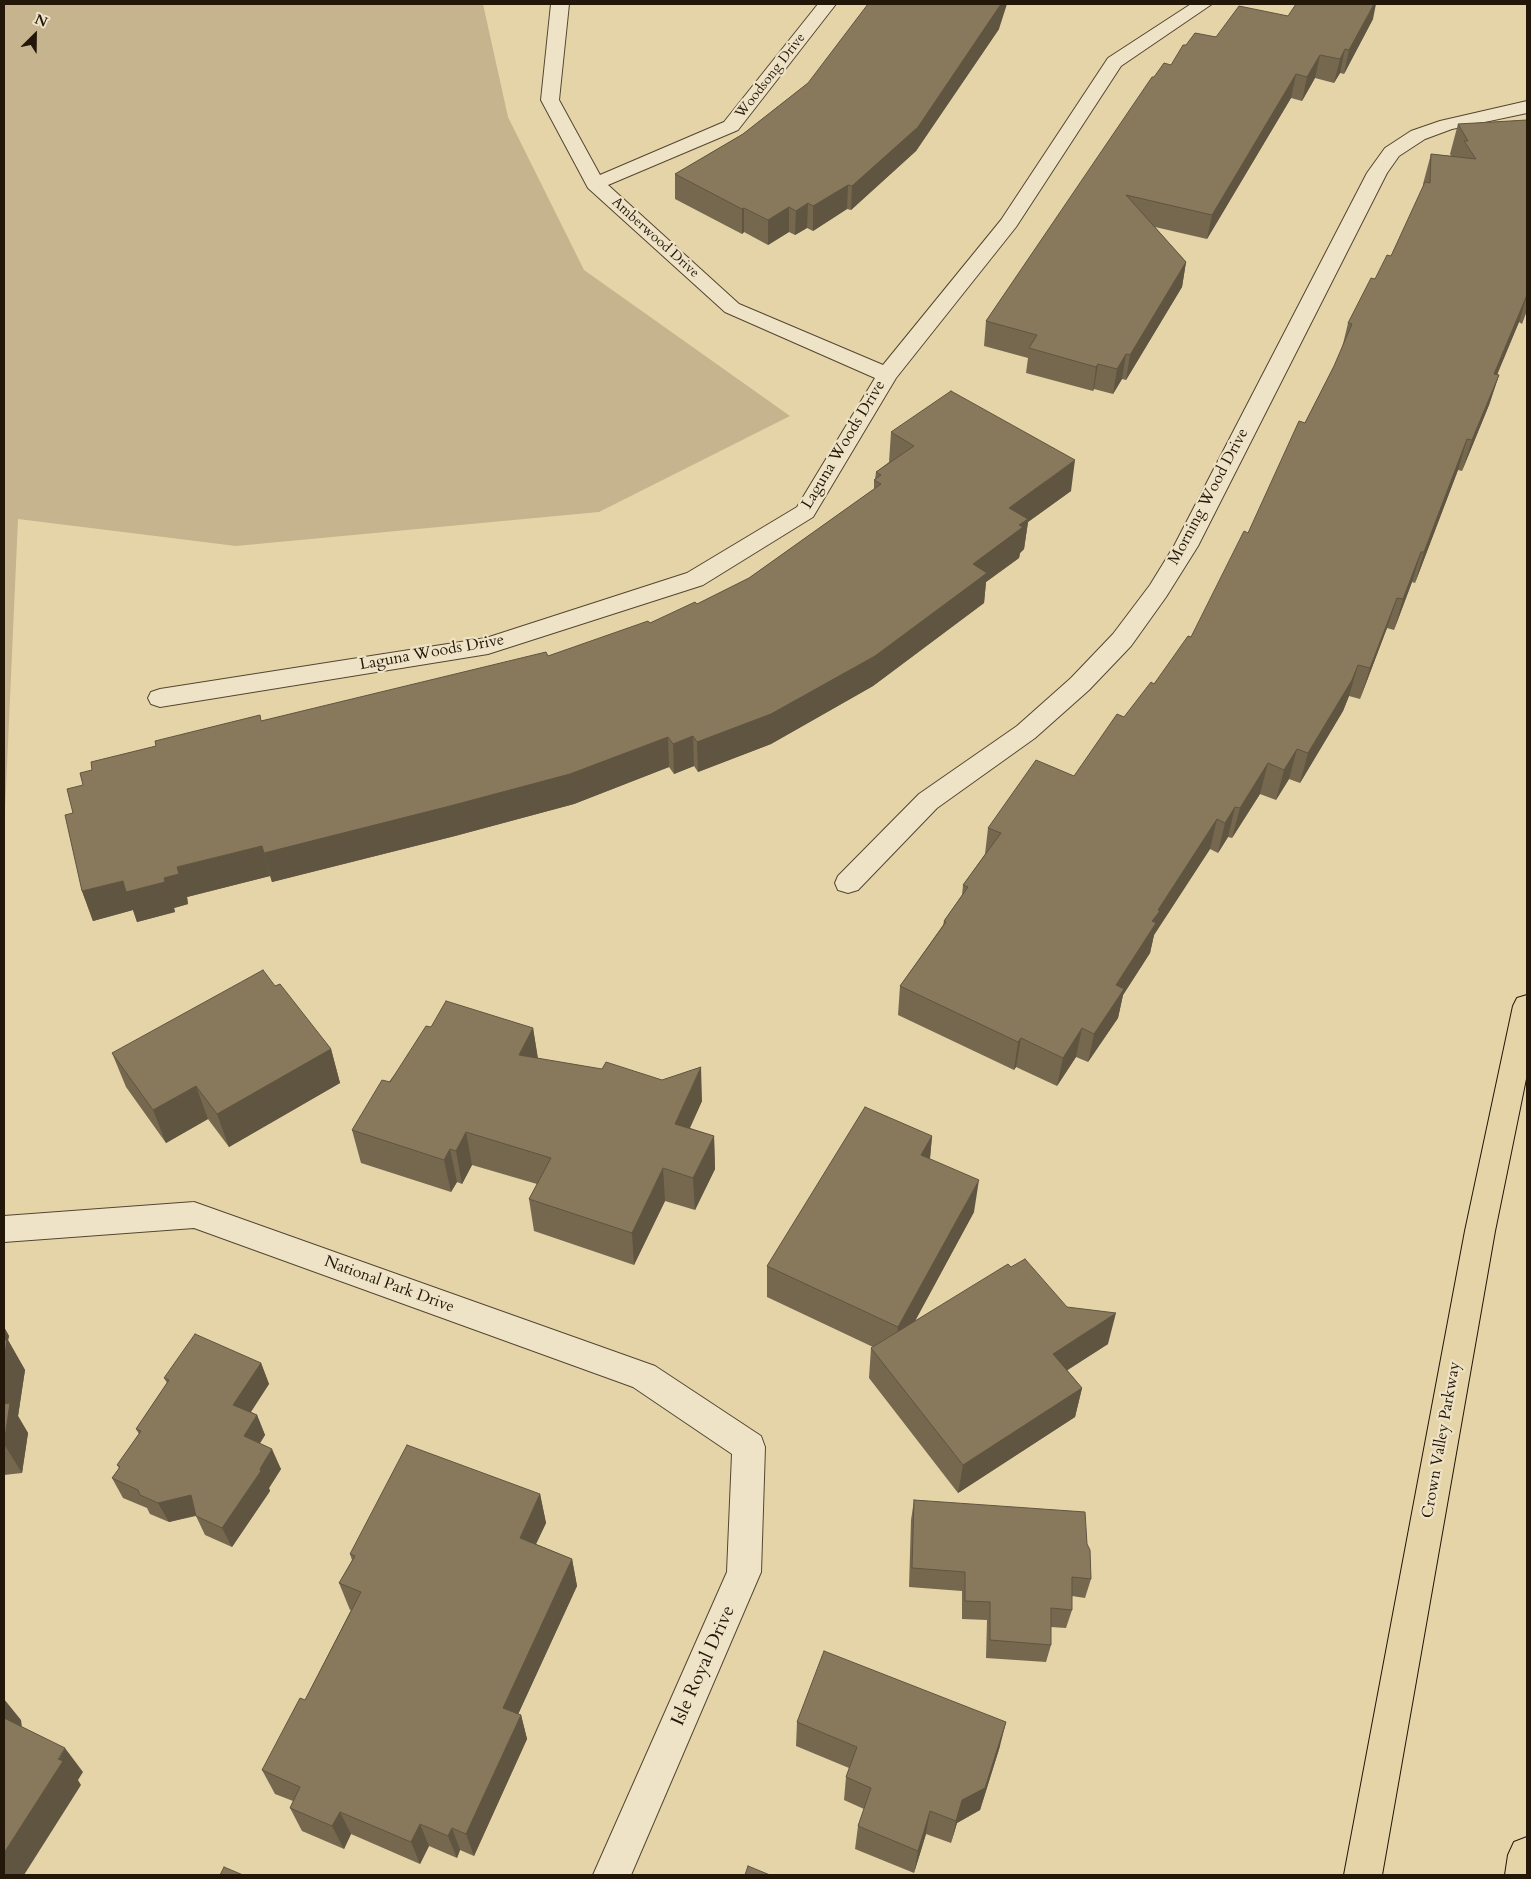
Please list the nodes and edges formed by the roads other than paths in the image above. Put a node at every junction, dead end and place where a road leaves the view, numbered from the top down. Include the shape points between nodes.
1 (560, 4) edge
2 (827, 4) edge
3 (1203, 4) edge
4 (1527, 107) edge
5 (595, 184) junction
6 (887, 375) junction
7 (160, 698) dead end
8 (848, 883) dead end
9 (1527, 1006) edge
10 (4, 1229) edge
11 (749, 1447) joint
12 (1527, 1855) edge
13 (612, 1875) edge
14 (1363, 1875) edge
15 (1524, 1875) edge

1 - 5 street, Amberwood Drive via 550,100
2 - 5 street, Woodsong Drive via 731,126
3 - 6 street, Laguna Woods Drive via 1114,62 1009,223
4 - 8 street, Morning Wood Drive via 1447,125 1418,135 1392,152 1376,173 1186,546 1133,626 1080,684 1026,732 928,801
5 - 6 street, Amberwood Drive via 732,308
6 - 7 street, Laguna Woods Drive via 805,512 695,579 488,646
9 - 14 main road, Crown Valley Parkway via 1480,1231
10 - 11 street, National Park Drive via 194,1215 644,1376
11 - 13 street, Isle Royal Drive via 744,1572
12 - 15 main road

